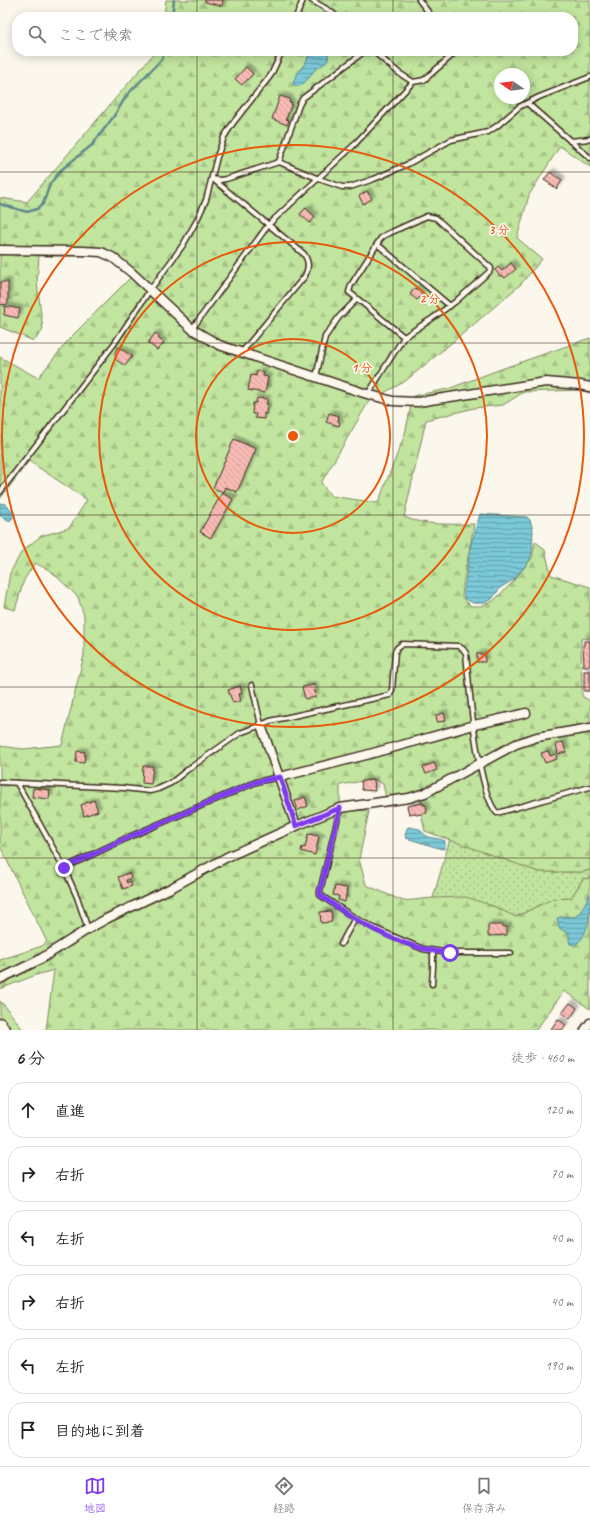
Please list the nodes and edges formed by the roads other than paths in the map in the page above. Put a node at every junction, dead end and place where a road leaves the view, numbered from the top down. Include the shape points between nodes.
1 (303, 0) edge
2 (311, 0) edge
3 (419, 0) edge
4 (298, 12) edge
5 (331, 12) edge
6 (428, 12) edge
7 (280, 56) edge
8 (358, 56) edge
9 (379, 56) edge
10 (451, 56) edge
11 (590, 77) edge
12 (413, 82) junction
13 (530, 102) edge
14 (525, 104) edge
15 (528, 104) edge
16 (590, 139) edge
17 (570, 142) junction
18 (590, 158) edge
19 (279, 162) junction
20 (212, 179) junction
21 (319, 179) junction
22 (269, 224) junction
23 (377, 244) junction
24 (0, 250) edge
25 (150, 290) junction
26 (357, 299) junction
27 (450, 306) junction
28 (192, 329) junction
29 (404, 337) junction
30 (242, 352) junction
31 (316, 377) junction
32 (590, 387) edge
33 (367, 394) junction
34 (0, 492) edge
35 (252, 684) dead end
36 (526, 713) dead end
37 (261, 724) junction
38 (474, 725) junction
39 (590, 728) edge
40 (480, 763) junction
41 (280, 777) junction
42 (0, 782) edge
43 (17, 783) junction
44 (590, 787) edge
45 (340, 808) junction
46 (296, 826) junction
47 (64, 868) junction
48 (355, 918) junction
49 (88, 929) junction
50 (341, 944) dead end
51 (432, 951) junction
52 (511, 953) dead end
53 (0, 979) edge
54 (432, 984) dead end
55 (590, 1023) edge
56 (0, 1024) edge
57 (4, 1030) edge
58 (585, 1030) edge

1 - 4 lane
2 - 5 lane
3 - 6 lane
7 - 20 lane via 271,74 224,137
8 - 19 lane via 303,98
9 - 12 lane
10 - 12 lane via 424,80
11 - 13 lane
12 - 21 lane
14 - 21 lane via 488,132 451,140 374,179 342,187
15 - 17 lane
16 - 17 lane
17 - 18 lane
19 - 20 lane via 226,179
19 - 21 lane
20 - 22 lane
20 - 25 lane via 196,222 183,245
21 - 22 lane
22 - 28 lane
22 - 30 lane via 304,254 309,268
23 - 26 lane via 351,285 349,292
23 - 27 lane
23 - 27 lane via 385,235 426,216 436,218 491,268
24 - 25 street via 101,252 112,257
25 - 28 street
25 - 34 lane via 114,344
26 - 29 lane
26 - 31 lane via 339,317 325,337
27 - 29 lane
28 - 30 street via 219,344
29 - 33 lane
30 - 31 street
31 - 33 street
32 - 33 street via 546,382 407,403
35 - 37 lane
36 - 38 street
37 - 38 lane via 390,695 395,652 402,644 458,646 464,649
37 - 41 street
37 - 43 lane via 240,733 158,790
38 - 40 lane
38 - 41 street
39 - 40 street via 528,740
40 - 44 lane via 490,801 497,813
40 - 45 street via 425,793 409,798
41 - 46 street
41 - 47 lane via 256,782
42 - 43 lane
43 - 47 lane
45 - 46 street
45 - 48 lane via 320,895
46 - 49 street via 227,857
47 - 49 lane
48 - 50 lane
48 - 51 lane via 399,940
49 - 53 street via 40,960
51 - 52 lane
51 - 54 lane
55 - 58 street
56 - 57 main road

